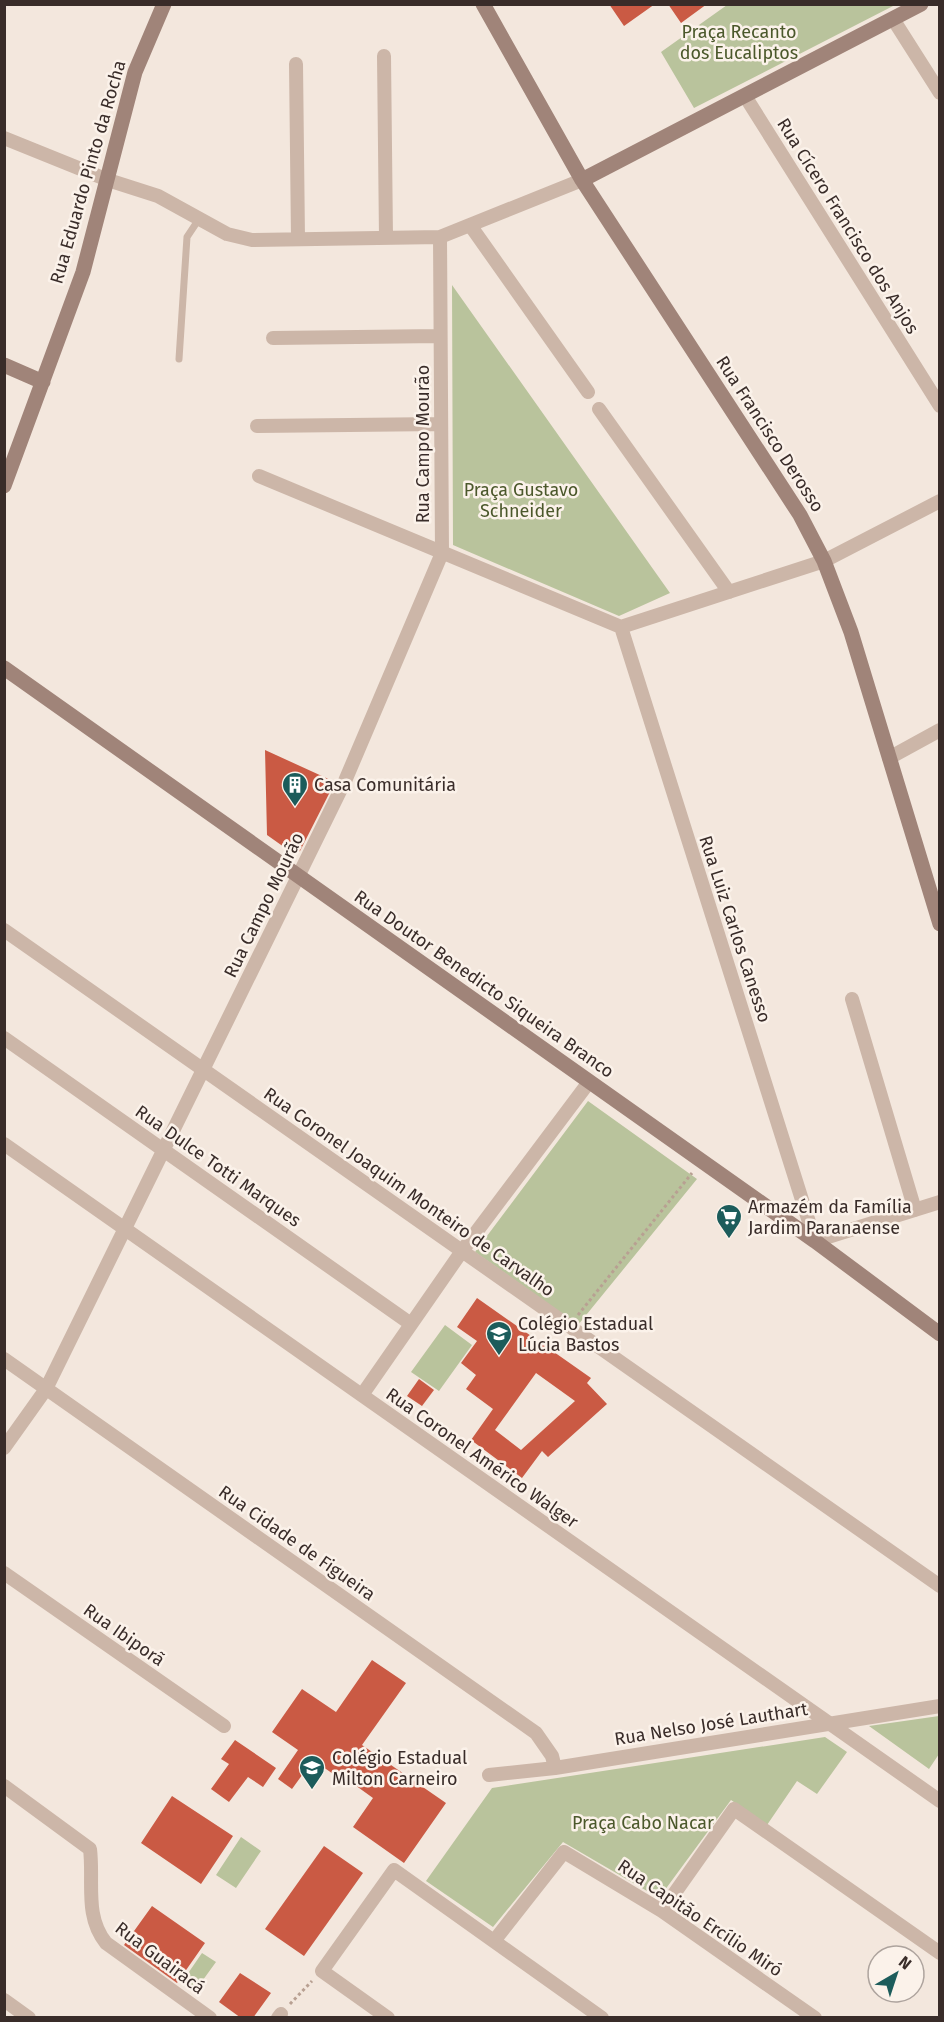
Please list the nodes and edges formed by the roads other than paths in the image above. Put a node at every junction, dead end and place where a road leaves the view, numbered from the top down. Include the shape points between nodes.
1 (164, 4) edge
2 (483, 4) edge
3 (921, 4) edge
4 (892, 19) junction
5 (384, 56) dead end
6 (296, 64) dead end
7 (939, 93) edge
8 (744, 96) junction
9 (4, 138) edge
10 (108, 180) junction
11 (582, 180) junction
12 (199, 219) junction
13 (470, 225) junction
14 (440, 237) junction
15 (386, 238) junction
16 (298, 239) junction
17 (440, 336) junction
18 (273, 338) dead end
19 (179, 359) dead end
20 (4, 365) edge
21 (43, 382) junction
22 (588, 392) dead end
23 (939, 406) edge
24 (599, 409) dead end
25 (441, 424) junction
26 (257, 426) dead end
27 (260, 476) dead end
28 (4, 486) edge
29 (939, 501) edge
30 (442, 553) junction
31 (824, 561) junction
32 (729, 592) junction
33 (621, 627) junction
34 (4, 668) edge
35 (939, 730) edge
36 (889, 758) junction
37 (298, 876) junction
38 (939, 924) edge
39 (4, 930) edge
40 (852, 999) dead end
41 (4, 1038) edge
42 (203, 1070) junction
43 (589, 1082) junction
44 (4, 1144) edge
45 (164, 1150) junction
46 (939, 1203) edge
47 (915, 1210) junction
48 (125, 1229) junction
49 (815, 1241) junction
50 (462, 1251) junction
51 (411, 1324) junction
52 (939, 1334) edge
53 (4, 1359) edge
54 (46, 1389) junction
55 (362, 1395) junction
56 (4, 1448) edge
57 (4, 1572) edge
58 (939, 1586) edge
59 (939, 1706) edge
60 (829, 1723) junction
61 (224, 1726) dead end
62 (555, 1768) junction
63 (489, 1775) dead end
64 (4, 1786) edge
65 (939, 1801) edge
66 (662, 1911) junction
67 (494, 1941) junction
68 (939, 1953) edge
69 (4, 2000) edge
70 (29, 2018) edge
71 (210, 2018) edge
72 (388, 2018) edge
73 (602, 2018) edge
74 (815, 2018) edge

1 - 10 street, Rua Eduardo Pinto da Rocha via 135,72
2 - 11 street, Rua Francisco Derosso
3 - 4 street
4 - 7 street
4 - 8 street
5 - 15 street
6 - 16 street
8 - 11 street
8 - 23 street, Rua Cícero Francisco dos Anjos
9 - 10 street
10 - 12 street via 165,199
10 - 21 street, Rua Eduardo Pinto da Rocha via 88,255
11 - 13 street
11 - 31 street, Rua Francisco Derosso via 800,515
12 - 16 street via 239,238
12 - 19 lane via 187,237
13 - 14 street
13 - 22 street
14 - 15 street
14 - 17 street, Rua Campo Mourão
15 - 16 street
17 - 18 street
17 - 25 street, Rua Campo Mourão
20 - 21 street
21 - 28 street, Rua Eduardo Pinto da Rocha
24 - 32 street
25 - 26 street
25 - 30 street, Rua Campo Mourão
27 - 30 street
29 - 31 street
30 - 33 street
30 - 37 street, Rua Campo Mourão via 345,781
31 - 32 street
31 - 36 street, Rua Francisco Derosso via 851,632
32 - 33 street
33 - 49 street, Rua Luiz Carlos Canesso
34 - 37 street, Rua Doutor Benedicto Siqueira Branco
35 - 36 street
36 - 38 street, Rua Francisco Derosso
37 - 42 street, Rua Campo Mourão
37 - 43 street, Rua Doutor Benedicto Siqueira Branco
39 - 42 street, Rua Coronel Joaquim Monteiro de Carvalho
40 - 47 street
41 - 45 street, Rua Dulce Totti Marques
42 - 45 street, Rua Campo Mourão
42 - 50 street, Rua Coronel Joaquim Monteiro de Carvalho
43 - 49 street, Rua Doutor Benedicto Siqueira Branco
43 - 50 street
44 - 48 street, Rua Coronel Américo Walger
45 - 48 street, Rua Campo Mourão
45 - 51 street, Rua Dulce Totti Marques
46 - 47 street
47 - 49 street
48 - 54 street, Rua Campo Mourão
48 - 55 street, Rua Coronel Américo Walger
49 - 52 street, Rua Doutor Benedicto Siqueira Branco
50 - 51 street
50 - 58 street, Rua Coronel Joaquim Monteiro de Carvalho
51 - 55 street
53 - 54 street, Rua Cidade de Figueira
54 - 56 street, Rua Campo Mourão
54 - 62 street, Rua Cidade de Figueira via 536,1733 552,1756
55 - 60 street, Rua Coronel Américo Walger
57 - 61 street, Rua Ibiporã
59 - 60 street, Rua Nelso José Lauthart
60 - 62 street, Rua Nelso José Lauthart
60 - 65 street, Rua Coronel Américo Walger
62 - 63 street, Rua Nelso José Lauthart
64 - 71 street, Rua Guairacá via 90,1849 92,1905 97,1929 106,1943
66 - 67 street, Rua Capitão Ercílio Miró via 564,1852
66 - 68 street via 734,1809
66 - 74 street, Rua Capitão Ercílio Miró
67 - 72 street via 394,1870 322,1971
67 - 73 street
69 - 70 street

